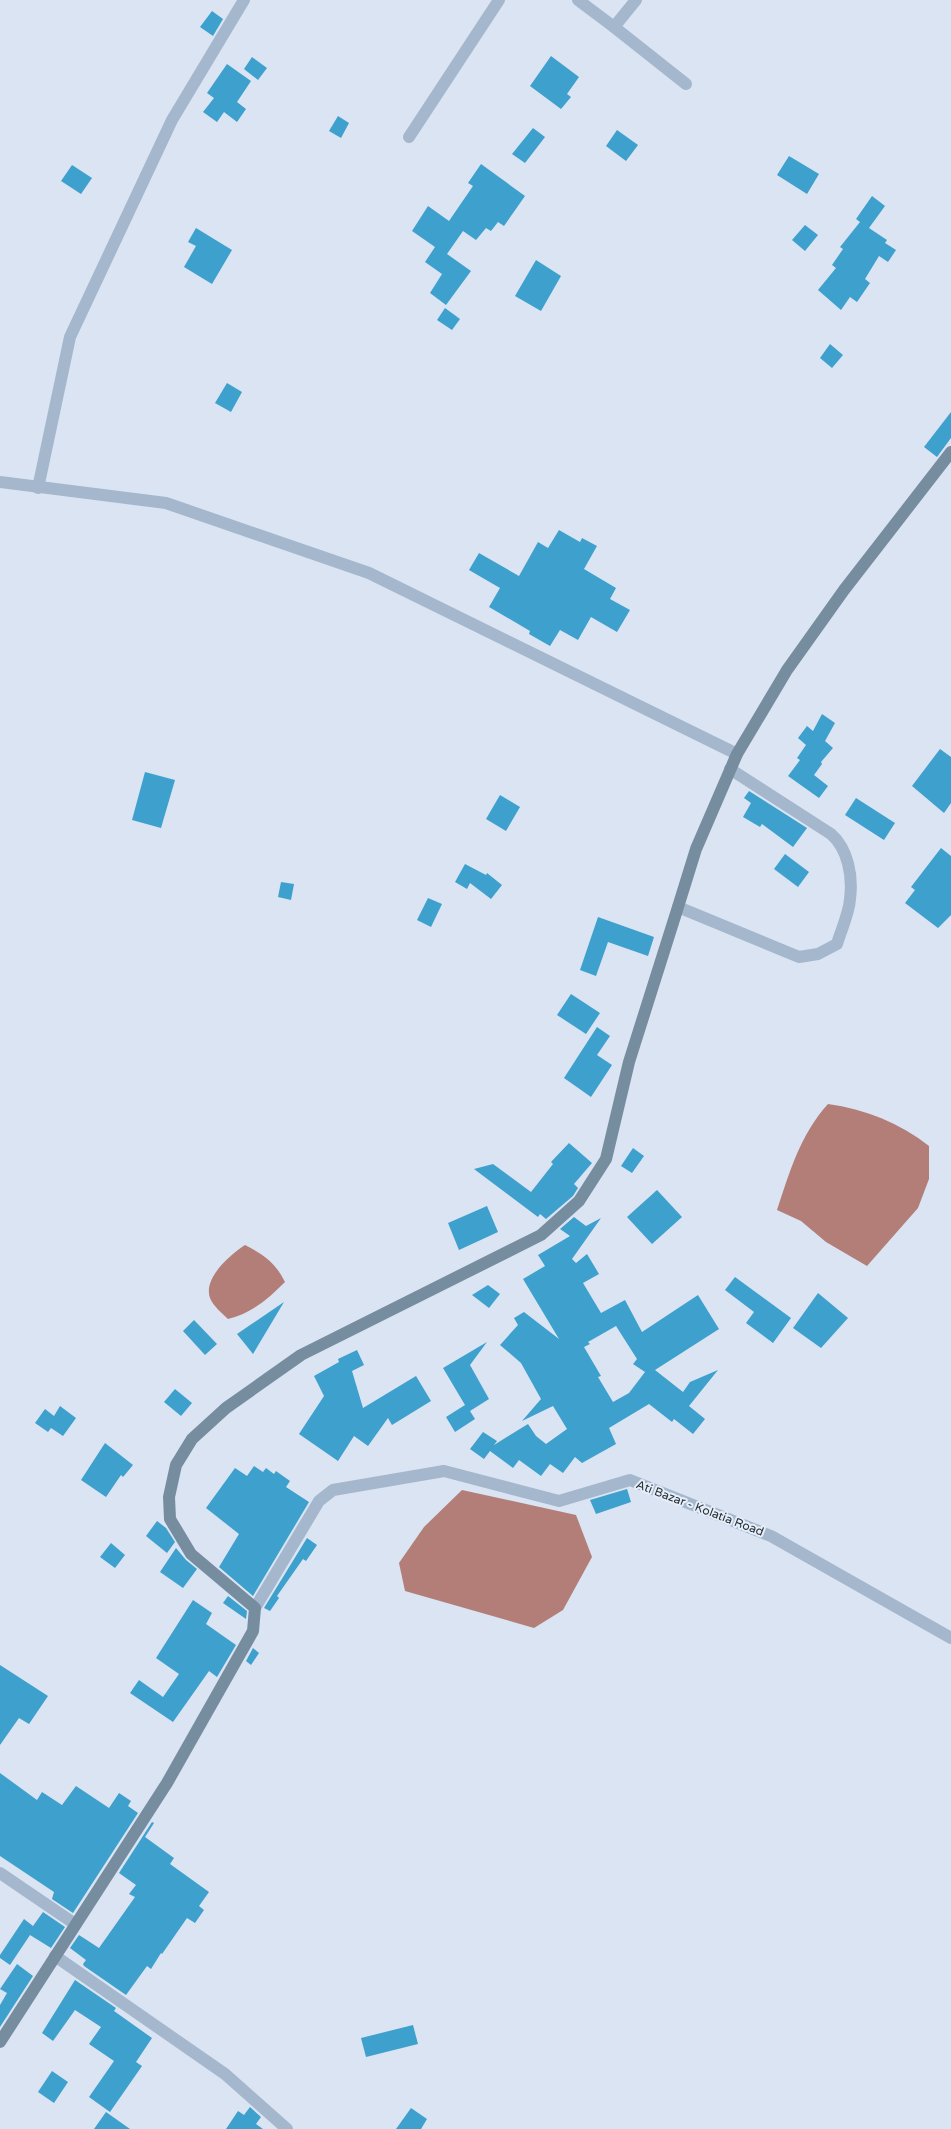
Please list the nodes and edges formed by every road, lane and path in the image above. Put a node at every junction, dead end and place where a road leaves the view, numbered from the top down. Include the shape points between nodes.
1 (244, 0) edge
2 (578, 0) edge
3 (636, 0) edge
4 (494, 2) edge
5 (614, 27) junction
6 (686, 84) dead end
7 (409, 137) dead end
8 (951, 452) edge
9 (0, 482) edge
10 (38, 488) junction
11 (737, 754) junction
12 (730, 769) junction
13 (678, 907) junction
14 (256, 1608) junction
15 (951, 1638) edge
16 (0, 1873) edge
17 (75, 1924) junction
18 (55, 1956) junction
19 (0, 2042) edge
20 (288, 2129) edge

1 - 10 street via 172,120 70,337
2 - 5 street
3 - 5 street
4 - 7 street
5 - 6 street
8 - 11 main road via 844,590 787,670
9 - 10 street
10 - 11 street via 166,503 368,572
11 - 12 main road
12 - 13 main road via 696,849
12 - 13 street via 840,842 850,875 850,900 837,944 818,954 799,957
13 - 14 main road via 629,1062 606,1159 579,1201 541,1235 301,1355 226,1408 192,1439 176,1465 169,1497 170,1519 191,1554
14 - 15 street, Ati Bazar - Kolatia Road via 319,1500 332,1490 444,1471 558,1501 630,1480 771,1536
14 - 17 main road via 253,1631 167,1783
16 - 17 street
17 - 18 main road
18 - 19 main road
18 - 20 street via 225,2074

